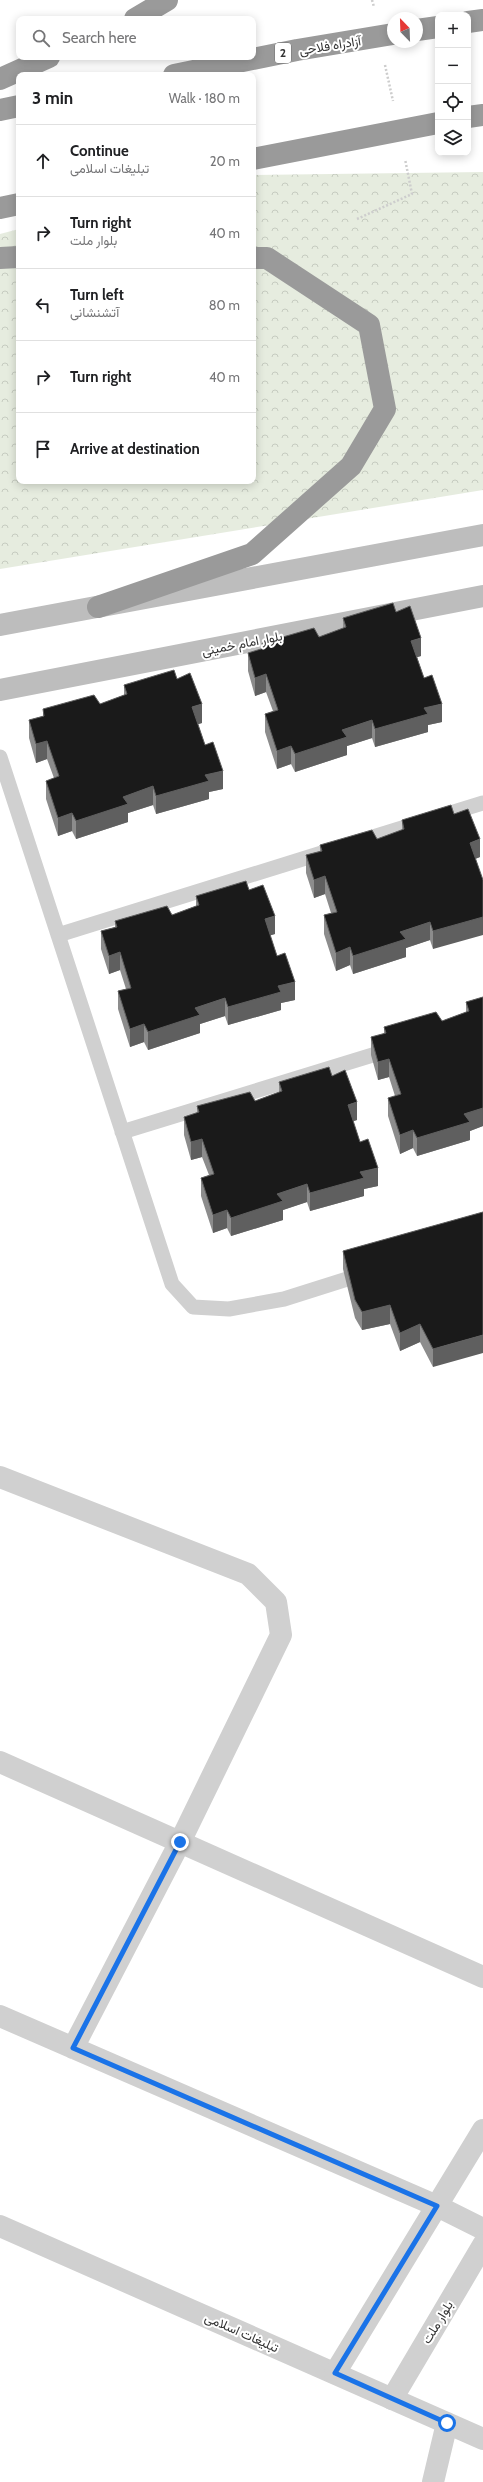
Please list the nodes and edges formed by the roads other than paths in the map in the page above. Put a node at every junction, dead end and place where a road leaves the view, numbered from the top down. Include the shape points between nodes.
1 (167, 0) edge
2 (140, 16) edge
3 (483, 20) edge
4 (471, 22) edge
5 (435, 27) edge
6 (423, 29) edge
7 (387, 35) edge
8 (256, 58) edge
9 (42, 60) edge
10 (248, 60) edge
11 (189, 72) edge
12 (0, 78) edge
13 (16, 107) edge
14 (0, 110) edge
15 (483, 114) edge
16 (471, 116) edge
17 (435, 124) edge
18 (256, 158) edge
19 (16, 205) edge
20 (0, 208) edge
21 (16, 257) edge
22 (0, 258) edge
23 (256, 258) edge
24 (483, 535) edge
25 (482, 600) edge
26 (98, 607) junction
27 (0, 625) edge
28 (0, 690) edge
29 (0, 757) edge
30 (483, 803) edge
31 (58, 935) junction
32 (400, 1046) edge
33 (122, 1132) junction
34 (380, 1269) edge
35 (0, 1477) edge
36 (0, 1762) edge
37 (180, 1842) junction
38 (483, 1977) edge
39 (0, 2016) edge
40 (73, 2048) junction
41 (483, 2130) edge
42 (437, 2206) junction
43 (0, 2226) edge
44 (483, 2229) edge
45 (483, 2245) edge
46 (335, 2373) junction
47 (392, 2399) junction
48 (447, 2423) junction
49 (483, 2438) edge
50 (433, 2482) edge

1 - 2 highway
3 - 4 highway
5 - 6 highway
7 - 8 highway, آزادراه فلاحی / 2
9 - 12 highway
10 - 11 highway, آزادراه فلاحی / 2
13 - 14 highway
15 - 16 highway
17 - 18 highway
19 - 20 highway
21 - 22 highway
23 - 26 highway via 267,258 369,325 385,409 351,466 252,554
24 - 26 main road
25 - 28 main road, بلوار امام خمینی
26 - 27 main road
29 - 31 lane
30 - 31 lane
31 - 33 lane
32 - 33 lane
33 - 34 lane via 172,1284 193,1307 229,1309 284,1299
35 - 37 street via 248,1574 276,1602 281,1635
36 - 37 street
37 - 38 street
37 - 40 street
39 - 40 street
40 - 42 street
41 - 42 street
42 - 44 street
42 - 46 street
43 - 46 street, تبلیغات اسلامی
45 - 47 street, بلوار ملت
46 - 47 street, تبلیغات اسلامی
47 - 48 street, تبلیغات اسلامی
48 - 49 street, تبلیغات اسلامی
48 - 50 street

